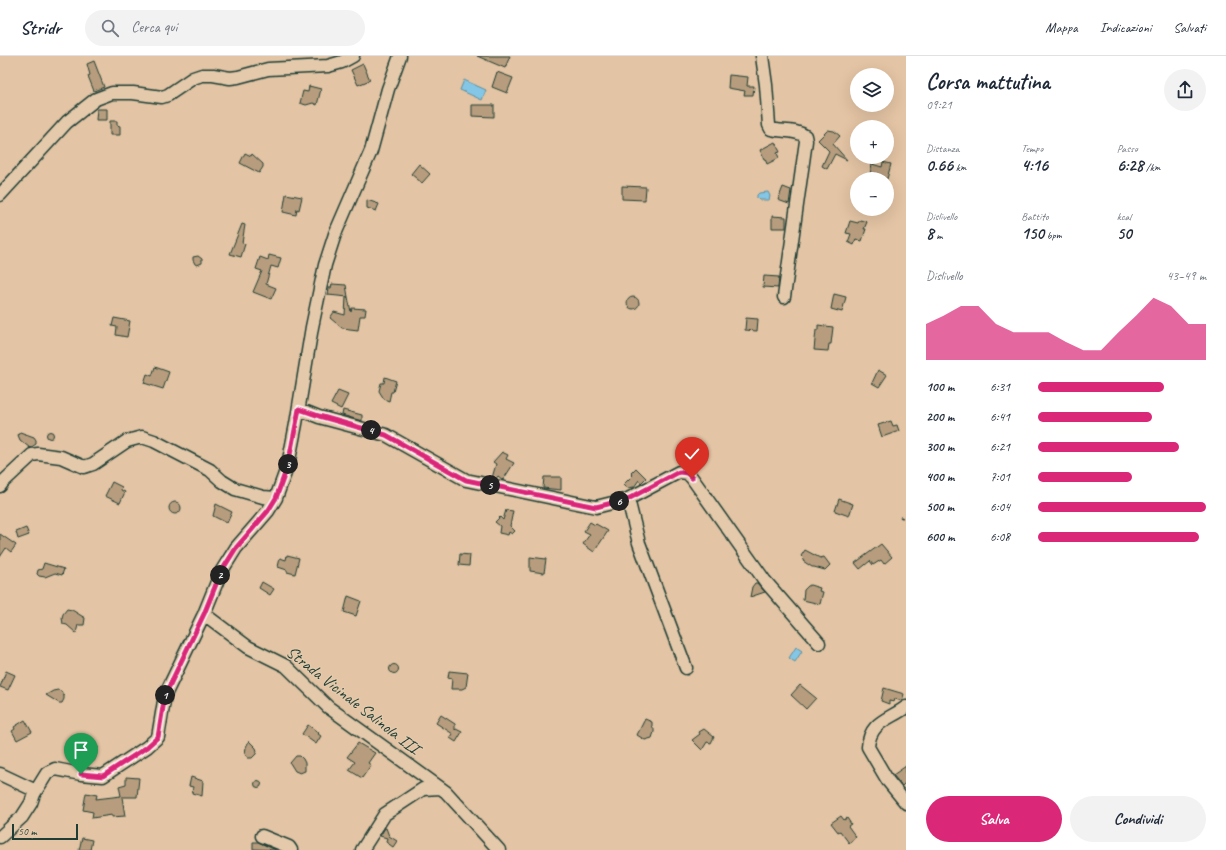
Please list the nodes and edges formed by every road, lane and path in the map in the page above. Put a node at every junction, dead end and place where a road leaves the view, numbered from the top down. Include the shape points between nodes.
1 (353, 56) edge
2 (400, 56) edge
3 (762, 56) edge
4 (0, 195) edge
5 (784, 297) dead end
6 (299, 409) junction
7 (0, 486) edge
8 (276, 498) junction
9 (628, 499) junction
10 (900, 518) dead end
11 (906, 519) edge
12 (204, 614) junction
13 (819, 643) dead end
14 (686, 668) dead end
15 (906, 707) edge
16 (0, 774) edge
17 (440, 788) junction
18 (36, 791) junction
19 (906, 803) edge
20 (262, 836) dead end
21 (0, 837) edge
22 (291, 850) edge
23 (362, 850) edge
24 (499, 850) edge

1 - 4 street via 328,66 268,69 230,78 202,75 162,97 112,93 96,99 67,122
2 - 6 street via 371,151 335,234 325,264
3 - 5 street via 769,125 777,130 800,133 806,141
6 - 8 street via 288,465
6 - 9 street via 386,435 466,480 596,507
7 - 8 street via 32,455 61,457 84,467 93,464 127,441 142,436 210,470 234,489
8 - 12 street via 236,548 221,572
9 - 13 street via 679,472 687,473 765,580
9 - 14 street via 639,543
10 - 11 path
12 - 17 street, Strada Vicinale Salinola III via 248,647 286,666 328,707
12 - 18 street via 165,695 158,737 103,776 55,769 47,773
15 - 19 street via 872,731 868,747 888,781
16 - 18 street
17 - 23 street via 423,789 386,814
17 - 24 street, Strada Vicinale Salinola III
18 - 21 street via 22,817
20 - 22 street

